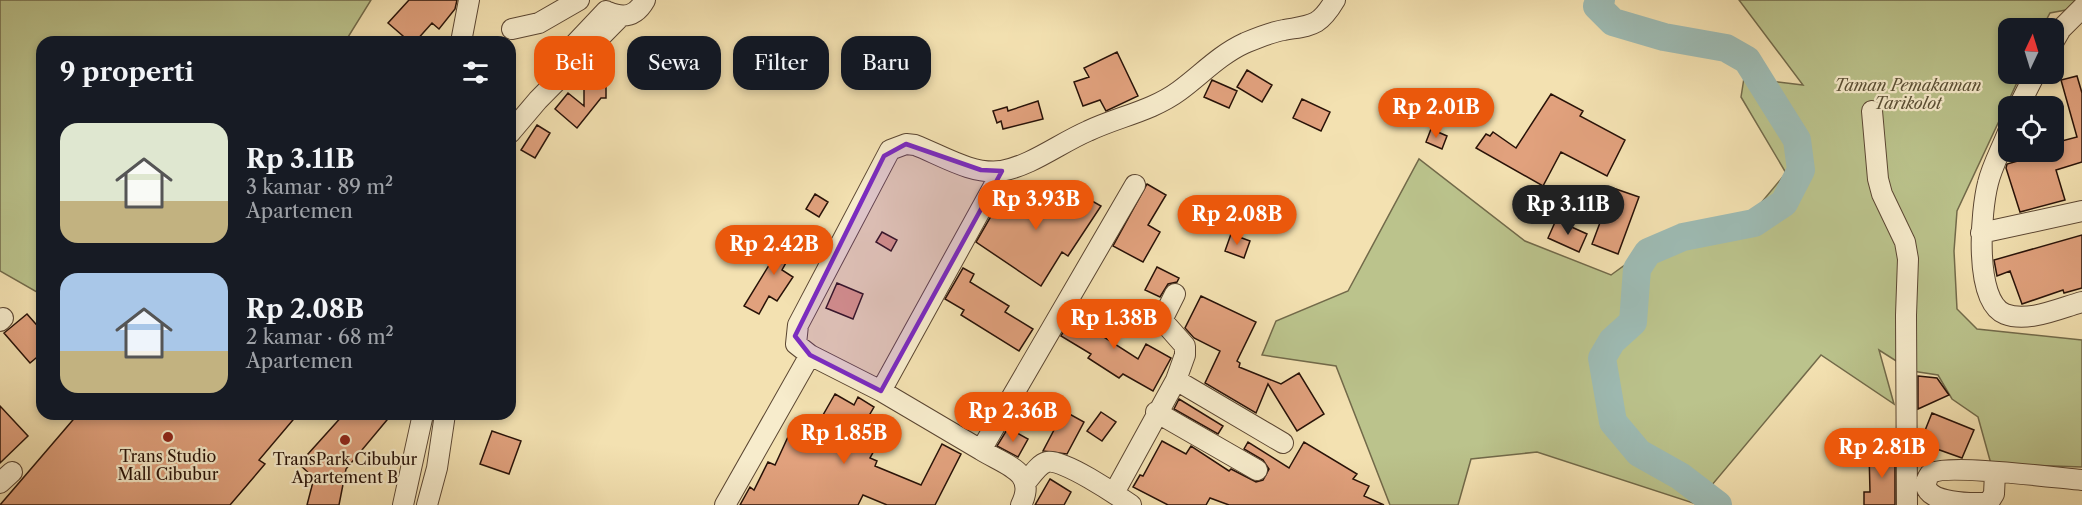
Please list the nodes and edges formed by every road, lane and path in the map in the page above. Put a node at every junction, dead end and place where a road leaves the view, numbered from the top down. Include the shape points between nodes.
1 (469, 0) edge
2 (579, 0) edge
3 (645, 0) edge
4 (1335, 0) edge
5 (2082, 8) edge
6 (609, 9) edge
7 (2064, 26) edge
8 (512, 29) dead end
9 (462, 36) edge
10 (516, 111) edge
11 (1872, 111) dead end
12 (516, 126) edge
13 (1998, 158) edge
14 (1002, 171) junction
15 (1135, 186) dead end
16 (2082, 211) edge
17 (1981, 233) junction
18 (1175, 294) dead end
19 (2082, 302) edge
20 (810, 355) junction
21 (1176, 380) junction
22 (881, 391) junction
23 (1156, 412) junction
24 (422, 420) edge
25 (444, 420) edge
26 (453, 420) edge
27 (1283, 443) dead end
28 (981, 450) junction
29 (1257, 470) dead end
30 (1995, 473) dead end
31 (2082, 480) edge
32 (1026, 481) junction
33 (1114, 494) junction
34 (403, 505) edge
35 (427, 505) edge
36 (438, 505) edge
37 (725, 505) edge
38 (1021, 505) edge
39 (1131, 505) edge
40 (1907, 505) edge

1 - 9 street
2 - 8 street via 539,23
3 - 6 street via 635,13
4 - 14 street via 1312,26 1283,30 1245,43 1178,92
5 - 7 street
6 - 10 street
6 - 12 street
11 - 40 street via 1878,179 1905,242 1908,259
13 - 17 street via 1988,183
14 - 20 street via 981,170 915,145 890,150 798,325 795,340
14 - 22 street
15 - 28 street
16 - 17 street
17 - 19 street via 1984,281 1993,304 2005,314 2026,316
18 - 21 street via 1162,320 1185,346
20 - 22 street
20 - 37 street
21 - 23 street
21 - 27 street
22 - 28 street
23 - 29 street
23 - 33 street
24 - 34 street
25 - 35 street
26 - 36 street
28 - 32 street via 1017,471
30 - 31 street
32 - 33 street via 1050,461
32 - 38 street via 1028,489
33 - 39 street

